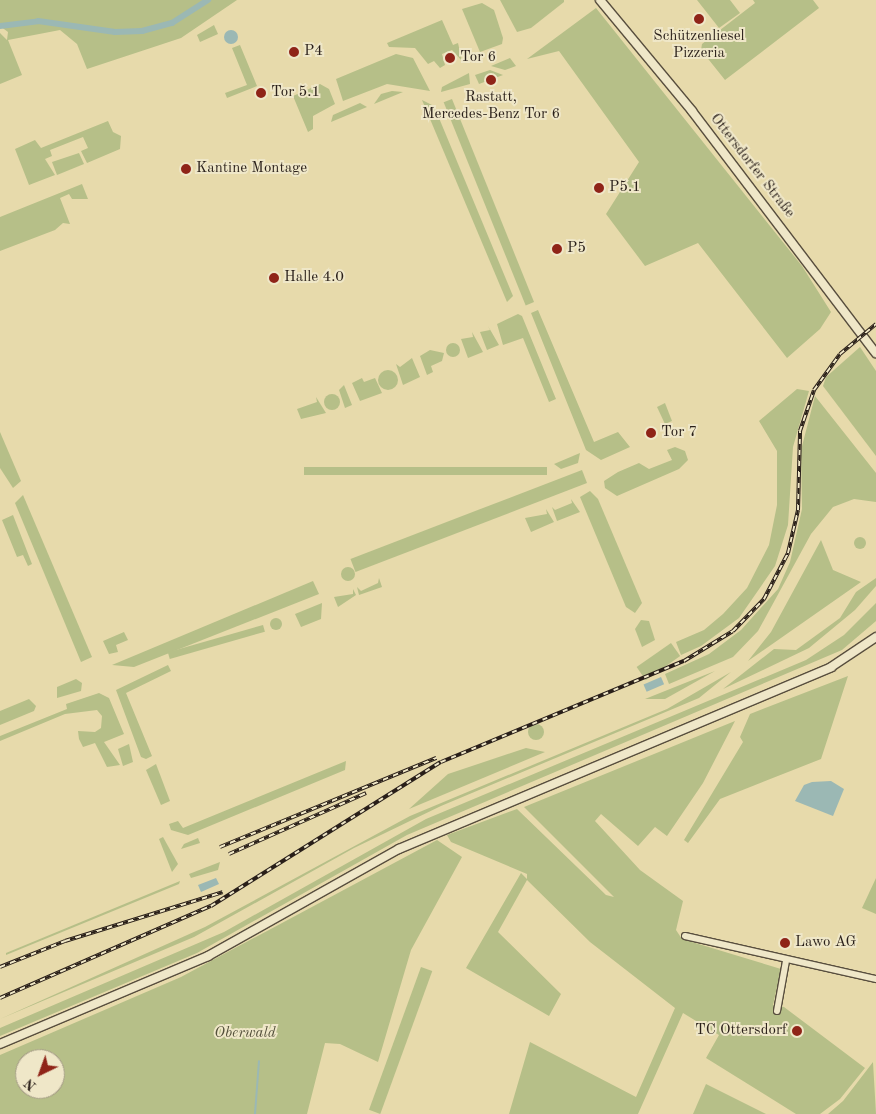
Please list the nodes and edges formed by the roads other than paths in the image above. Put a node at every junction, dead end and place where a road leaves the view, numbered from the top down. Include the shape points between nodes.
1 (600, 0) edge
2 (876, 353) edge
3 (876, 637) edge
4 (685, 936) dead end
5 (786, 961) junction
6 (876, 979) edge
7 (777, 1011) dead end
8 (0, 1044) edge

1 - 2 street, Ottersdorfer Straße via 692,111
3 - 8 street via 831,667 399,849 201,959
4 - 5 street
5 - 6 street
5 - 7 street

